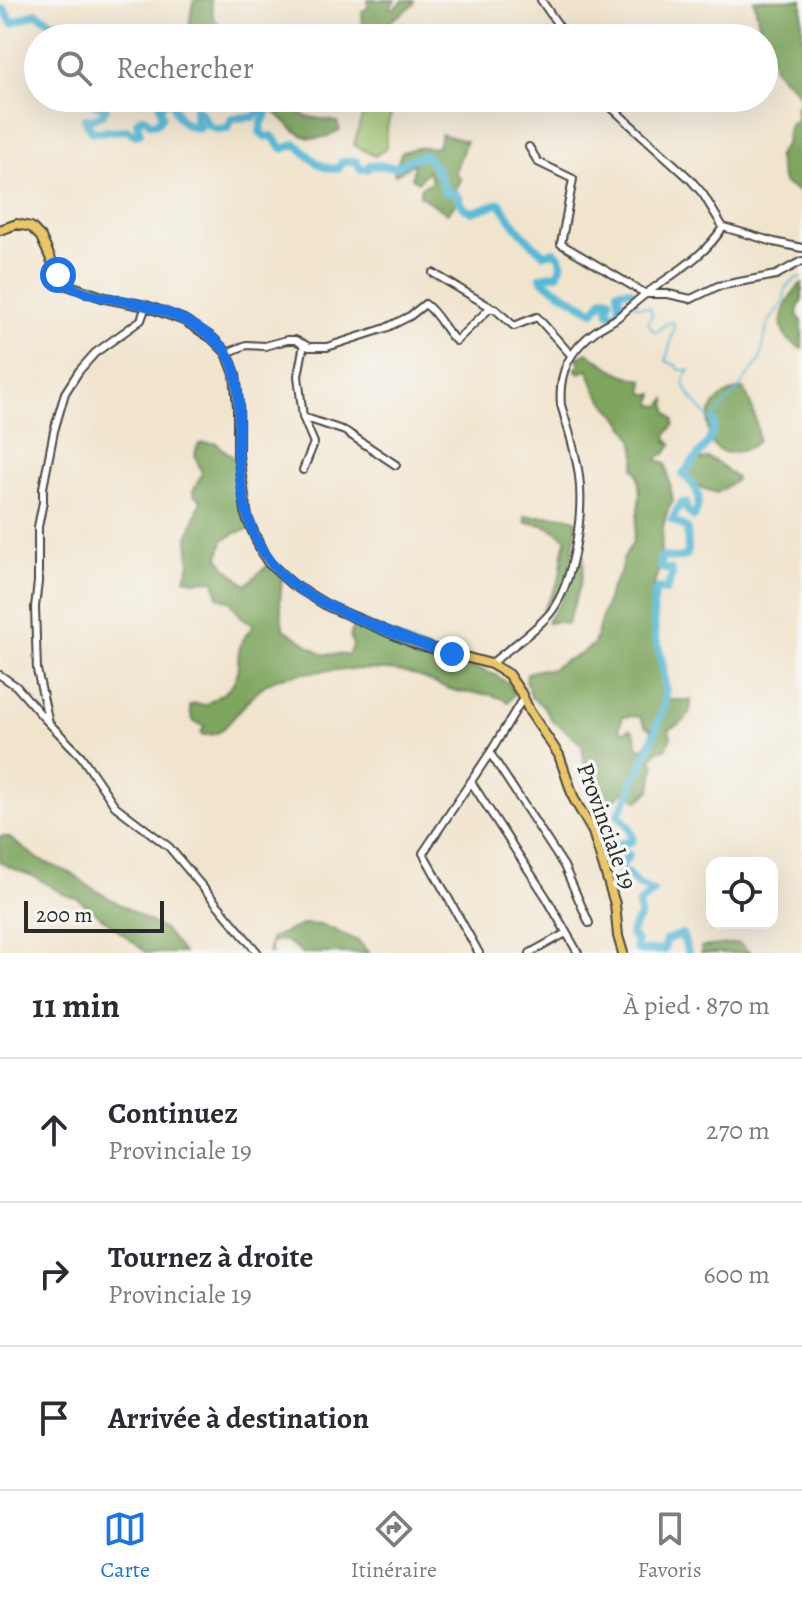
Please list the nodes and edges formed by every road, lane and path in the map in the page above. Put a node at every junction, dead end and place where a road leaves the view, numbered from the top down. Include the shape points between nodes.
1 (541, 0) edge
2 (557, 24) edge
3 (616, 112) edge
4 (529, 147) dead end
5 (723, 227) junction
6 (0, 230) edge
7 (802, 248) edge
8 (802, 261) edge
9 (433, 273) dead end
10 (646, 294) junction
11 (146, 306) junction
12 (492, 308) junction
13 (304, 344) junction
14 (227, 353) junction
15 (571, 355) junction
16 (303, 417) junction
17 (396, 465) dead end
18 (303, 470) dead end
19 (491, 664) junction
20 (0, 675) edge
21 (523, 698) junction
22 (49, 723) junction
23 (490, 753) junction
24 (471, 782) junction
25 (589, 923) dead end
26 (566, 933) junction
27 (258, 953) edge
28 (479, 953) edge
29 (530, 953) edge
30 (578, 953) edge
31 (623, 953) edge

1 - 2 street
3 - 5 street via 690,179
4 - 10 street via 538,162 573,179 561,244
5 - 7 street
5 - 10 street via 695,258
6 - 11 main road via 17,224 35,230 67,285
8 - 10 street via 776,275 718,286 691,299
9 - 12 street
10 - 15 street
11 - 14 main road via 184,320
11 - 22 street via 141,320 79,371 54,431 38,527 35,607 37,670
12 - 13 street via 456,341 425,304 386,328 327,347
12 - 15 street via 514,326 537,317
13 - 14 street via 295,340 246,345
13 - 16 street via 298,376
14 - 19 main road, Provinciale 19 via 235,374 247,518 269,563 299,590 348,615 416,644
15 - 19 street via 560,396 579,475 579,525 571,564 551,613
16 - 17 street via 345,431
16 - 18 street via 314,443
19 - 21 main road, Provinciale 19 via 508,674
20 - 22 street
21 - 23 street
21 - 31 main road, Provinciale 19 via 559,755 574,799 593,832 615,904
22 - 27 street via 81,756 115,806 169,847
23 - 24 street
23 - 25 street via 564,866
24 - 26 street
24 - 28 street via 423,853
26 - 29 street
26 - 30 street

